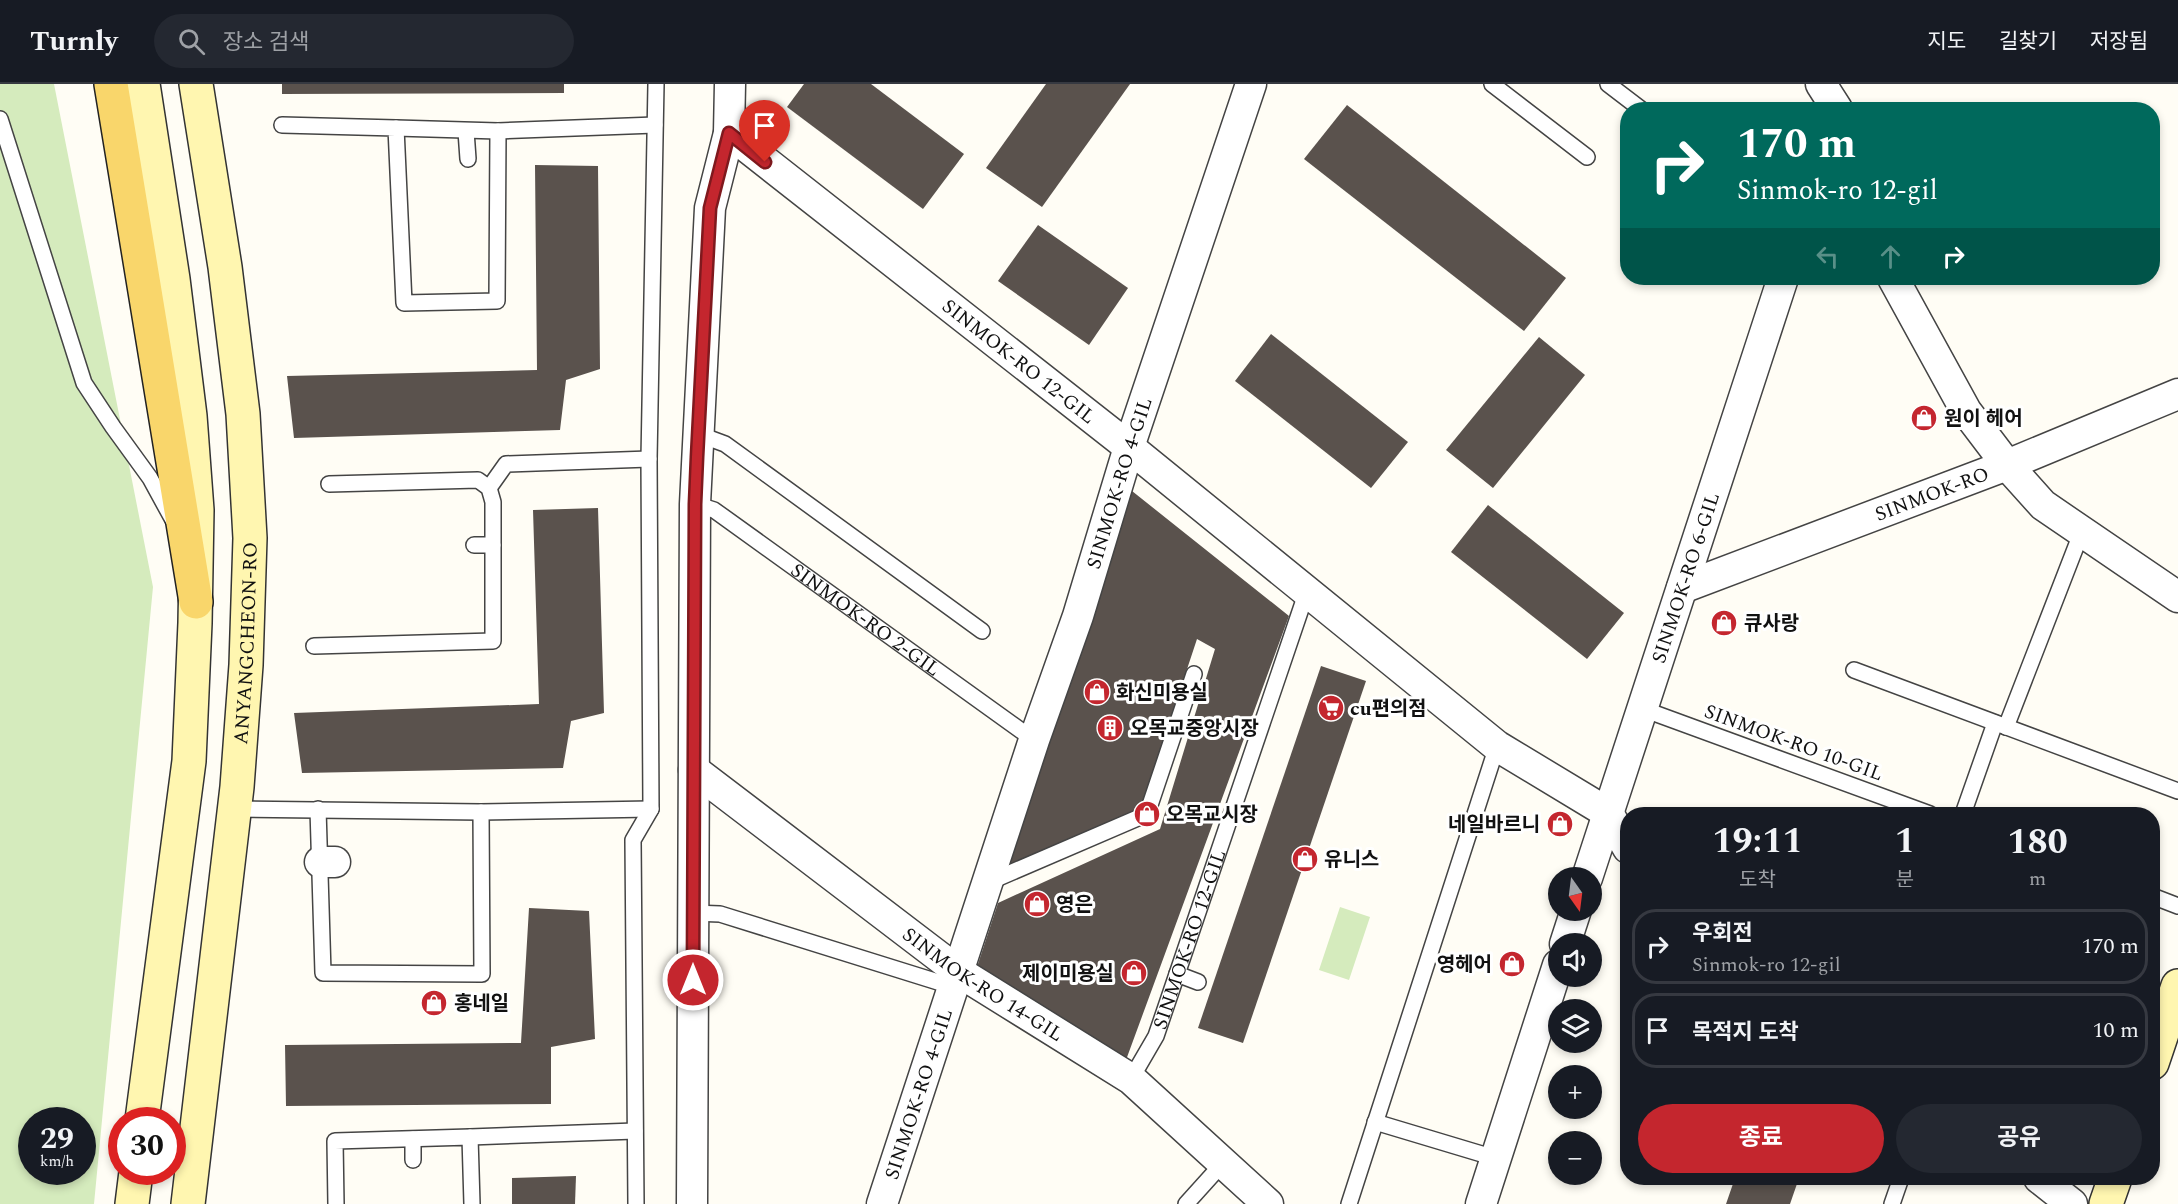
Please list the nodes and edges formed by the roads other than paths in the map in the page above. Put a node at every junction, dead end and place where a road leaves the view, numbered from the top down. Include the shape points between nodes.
1 (111, 84) edge
2 (143, 84) edge
3 (196, 84) edge
4 (656, 84) edge
5 (730, 84) edge
6 (1251, 84) edge
7 (1492, 84) edge
8 (1608, 84) edge
9 (1821, 84) edge
10 (1845, 84) edge
11 (1632, 102) edge
12 (1833, 102) edge
13 (1839, 102) edge
14 (0, 119) edge
15 (282, 125) dead end
16 (655, 125) junction
17 (396, 128) junction
18 (466, 131) junction
19 (498, 131) junction
20 (729, 133) junction
21 (1587, 156) dead end
22 (468, 159) dead end
23 (1781, 285) edge
24 (1897, 285) edge
25 (2178, 394) edge
26 (698, 434) junction
27 (1129, 447) junction
28 (649, 459) junction
29 (2007, 465) junction
30 (329, 484) dead end
31 (489, 488) junction
32 (695, 504) junction
33 (2082, 531) junction
34 (474, 545) dead end
35 (493, 545) junction
36 (189, 559) junction
37 (1682, 588) junction
38 (1307, 591) junction
39 (2178, 597) edge
40 (196, 602) junction
41 (982, 631) dead end
42 (314, 646) dead end
43 (1854, 670) dead end
44 (1194, 674) dead end
45 (1643, 709) junction
46 (2000, 725) junction
47 (1034, 740) junction
48 (1497, 746) junction
49 (694, 770) junction
50 (2178, 791) edge
51 (1911, 807) edge
52 (1966, 807) edge
53 (234, 809) junction
54 (318, 809) junction
55 (651, 809) junction
56 (482, 812) junction
57 (1608, 813) junction
58 (1620, 834) edge
59 (1591, 867) edge
60 (989, 882) junction
61 (2160, 899) edge
62 (2178, 906) edge
63 (693, 913) junction
64 (1177, 974) junction
65 (956, 979) junction
66 (1198, 982) dead end
67 (1551, 987) edge
68 (2166, 1003) edge
69 (2160, 1029) edge
70 (1131, 1079) junction
71 (144, 1107) edge
72 (1375, 1122) junction
73 (635, 1131) junction
74 (470, 1137) junction
75 (413, 1138) junction
76 (1495, 1158) junction
77 (413, 1160) dead end
78 (1223, 1163) junction
79 (134, 1185) edge
80 (1899, 1185) edge
81 (2047, 1185) edge
82 (2113, 1185) edge
83 (132, 1204) edge
84 (188, 1204) edge
85 (336, 1204) edge
86 (472, 1204) edge
87 (636, 1204) edge
88 (692, 1204) edge
89 (882, 1204) edge
90 (1186, 1204) edge
91 (1268, 1204) edge
92 (1349, 1204) edge
93 (1481, 1204) edge
94 (1892, 1204) edge
95 (2072, 1204) edge
96 (2106, 1204) edge

1 - 36 main road
2 - 40 main road via 189,416 197,510
3 - 53 main road, ANYANGCHEON-RO via 243,414 250,538 246,665
4 - 16 lane
5 - 20 street
6 - 27 street, SINMOK-RO 4-GIL
7 - 21 lane
8 - 11 lane
9 - 12 street
10 - 13 street
14 - 36 lane via 84,383 150,478
15 - 17 lane
16 - 19 lane
16 - 28 lane
17 - 18 lane
17 - 19 lane via 405,303 497,302
18 - 19 lane
18 - 22 lane
20 - 26 street via 710,208
20 - 27 street, SINMOK-RO 12-GIL
23 - 37 street, SINMOK-RO 6-GIL
24 - 29 street via 1966,411
25 - 29 street, SINMOK-RO
26 - 32 street
26 - 41 lane via 725,444
27 - 38 street, SINMOK-RO 12-GIL
27 - 47 street, SINMOK-RO 4-GIL via 1078,616
28 - 31 lane via 506,464
28 - 55 lane
29 - 33 street via 2043,505
29 - 37 street, SINMOK-RO
30 - 31 lane via 478,480
31 - 35 lane via 493,502
32 - 47 lane, SINMOK-RO 2-GIL via 714,510
32 - 49 street
33 - 39 street
33 - 46 lane
34 - 35 lane
35 - 42 lane via 493,641
36 - 40 main road
37 - 45 street, SINMOK-RO 6-GIL
38 - 48 street, SINMOK-RO 12-GIL
38 - 64 lane, SINMOK-RO 12-GIL via 1258,758
40 - 71 main road via 189,761
43 - 46 lane
44 - 60 lane via 1147,814
45 - 51 lane, SINMOK-RO 10-GIL
45 - 57 street, SINMOK-RO 6-GIL
46 - 50 lane
46 - 52 lane
47 - 60 street, SINMOK-RO 4-GIL
48 - 57 street, SINMOK-RO 12-GIL
48 - 72 lane
49 - 63 street
49 - 65 street, SINMOK-RO 14-GIL
53 - 54 lane
53 - 84 main road, ANYANGCHEON-RO
54 - 56 lane
54 - 56 lane via 327,862 323,973 482,974
55 - 56 lane
55 - 73 lane via 633,840
57 - 58 street, SINMOK-RO 12-GIL
57 - 59 street, SINMOK-RO 6-GIL
60 - 65 street, SINMOK-RO 4-GIL
61 - 62 lane
63 - 65 lane via 720,914
63 - 88 street
64 - 66 lane
64 - 70 lane, SINMOK-RO 12-GIL via 1156,1036
65 - 70 street, SINMOK-RO 14-GIL
65 - 89 street, SINMOK-RO 4-GIL
67 - 76 street
68 - 69 main road
70 - 78 street, SINMOK-RO 14-GIL
72 - 76 lane
72 - 92 lane
73 - 74 lane
73 - 87 lane
74 - 75 lane
74 - 86 lane
75 - 77 lane
75 - 85 lane via 335,1141
76 - 93 street
78 - 90 lane
78 - 91 street, SINMOK-RO 14-GIL
79 - 83 main road
80 - 94 lane
81 - 95 street
82 - 96 main road

